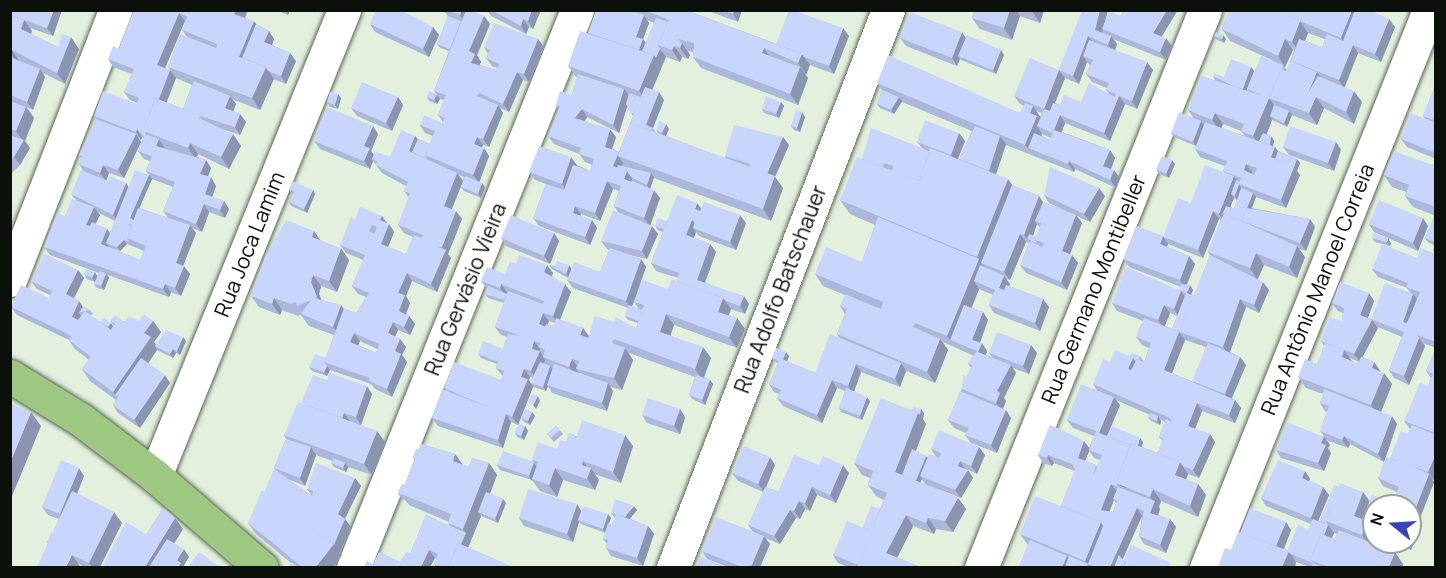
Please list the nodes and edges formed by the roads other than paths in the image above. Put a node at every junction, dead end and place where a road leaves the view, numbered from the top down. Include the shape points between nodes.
1 (115, 10) edge
2 (344, 10) edge
3 (578, 10) edge
4 (888, 10) edge
5 (1205, 10) edge
6 (1429, 10) edge
7 (10, 280) edge
8 (10, 376) edge
9 (155, 477) junction
10 (262, 567) edge
11 (353, 567) edge
12 (673, 567) edge
13 (981, 567) edge
14 (1206, 567) edge

1 - 7 street
2 - 9 street, Rua Joca Lamim
3 - 11 street, Rua Gervásio Vieira
4 - 12 street, Rua Adolfo Batschauer
5 - 13 street, Rua Germano Montibeller
6 - 14 street, Rua Antônio Manoel Correia
8 - 9 main road via 80,419
9 - 10 main road

